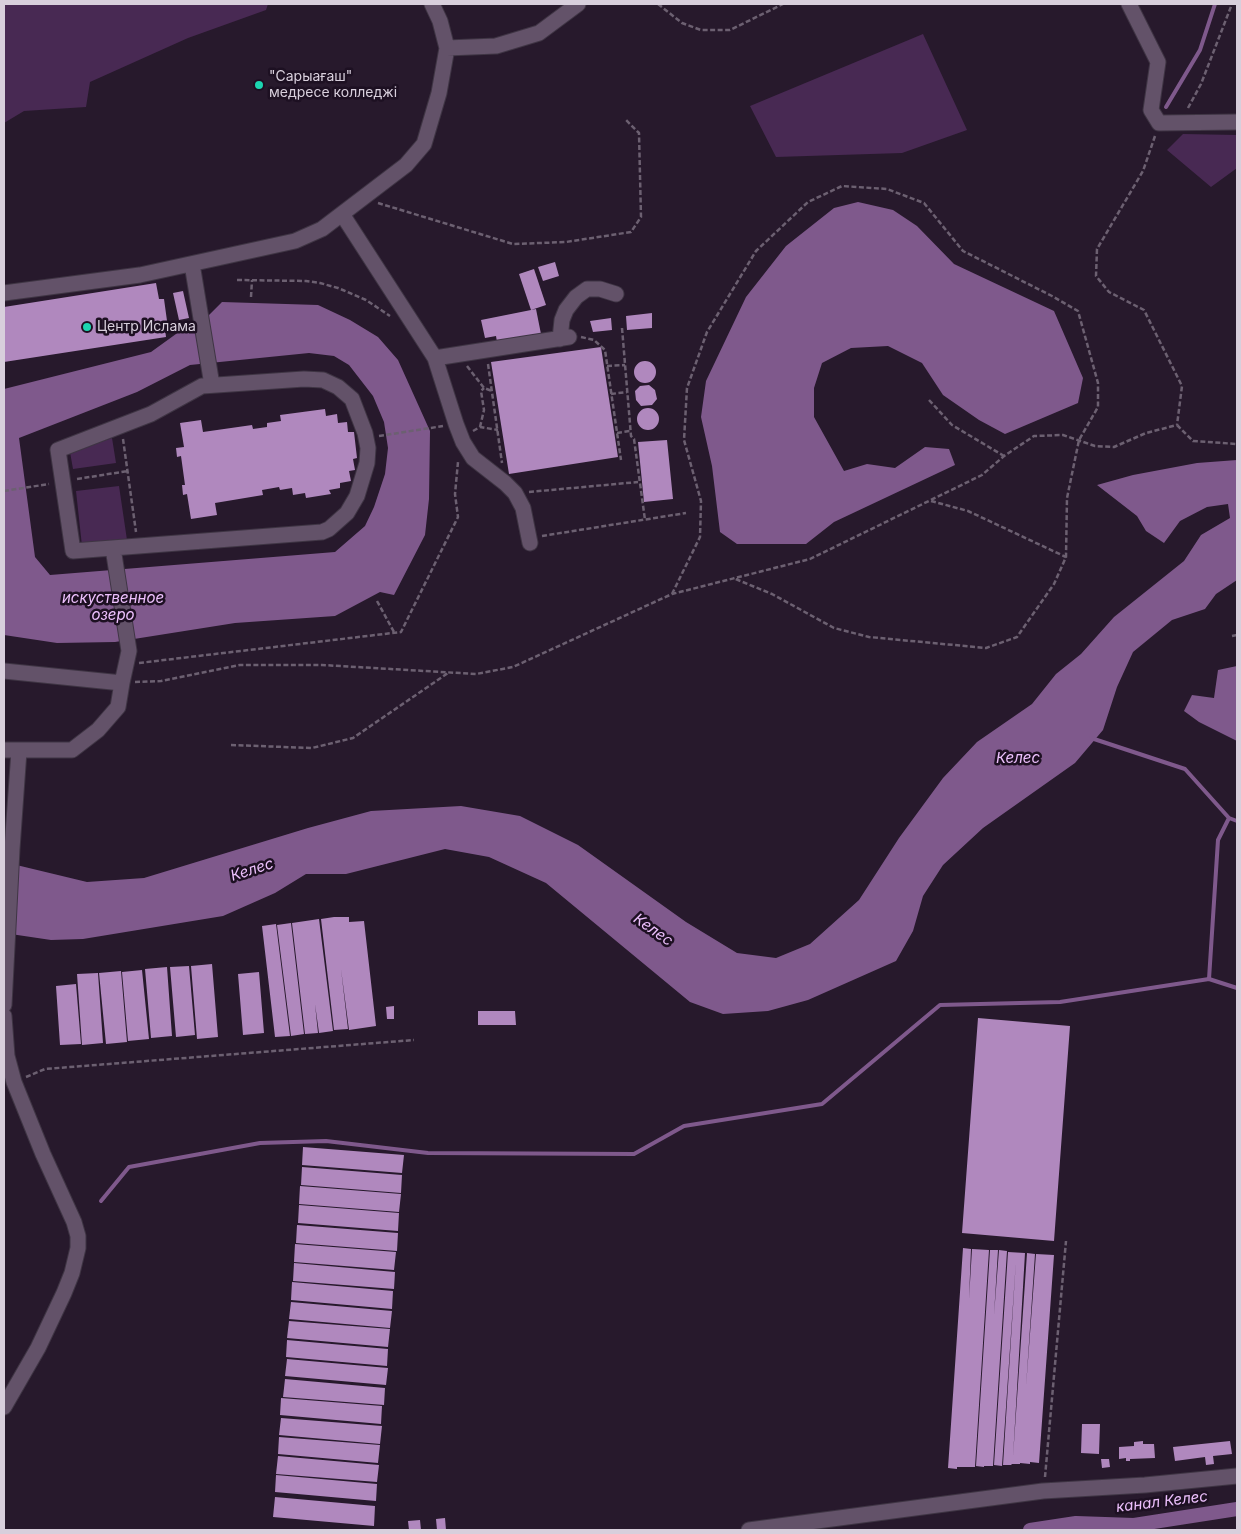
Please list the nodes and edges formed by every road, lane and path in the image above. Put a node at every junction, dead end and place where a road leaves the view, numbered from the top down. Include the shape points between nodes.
1 (432, 4) edge
2 (578, 4) edge
3 (658, 4) edge
4 (783, 4) edge
5 (1129, 4) edge
6 (1232, 4) edge
7 (447, 48) junction
8 (626, 120) dead end
9 (1237, 122) edge
10 (1159, 123) junction
11 (1179, 123) junction
12 (362, 198) junction
13 (342, 214) junction
14 (192, 264) junction
15 (237, 280) dead end
16 (252, 280) junction
17 (4, 292) edge
18 (616, 294) dead end
19 (251, 297) dead end
20 (394, 318) dead end
21 (622, 328) dead end
22 (565, 338) junction
23 (486, 350) junction
24 (458, 355) junction
25 (435, 358) junction
26 (625, 365) junction
27 (607, 366) junction
28 (211, 380) junction
29 (484, 388) junction
30 (492, 391) junction
31 (627, 392) junction
32 (611, 394) junction
33 (929, 400) dead end
34 (121, 425) junction
35 (1177, 425) junction
36 (438, 426) dead end
37 (480, 427) junction
38 (498, 430) junction
39 (630, 431) junction
40 (617, 433) junction
41 (461, 436) junction
42 (374, 437) dead end
43 (1079, 440) junction
44 (1237, 444) edge
45 (1004, 456) junction
46 (621, 460) dead end
47 (128, 471) junction
48 (63, 481) junction
49 (638, 482) dead end
50 (510, 488) junction
51 (4, 491) edge
52 (930, 500) junction
53 (686, 514) dead end
54 (645, 520) junction
55 (530, 541) joint
56 (138, 546) junction
57 (114, 556) junction
58 (1066, 557) junction
59 (733, 578) junction
60 (672, 594) junction
61 (378, 601) dead end
62 (394, 632) dead end
63 (1237, 635) edge
64 (1232, 636) dead end
65 (4, 671) edge
66 (449, 672) junction
67 (122, 683) junction
68 (231, 745) dead end
69 (4, 750) edge
70 (19, 751) junction
71 (4, 1004) edge
72 (4, 1016) edge
73 (414, 1040) dead end
74 (14, 1082) junction
75 (1066, 1241) dead end
76 (4, 1408) edge
77 (1237, 1476) edge
78 (1043, 1491) junction
79 (749, 1530) edge

1 - 7 street
2 - 7 street via 539,33 496,46
3 - 4 path via 682,23 701,30 730,30
5 - 10 street via 1158,62 1151,110
6 - 11 path via 1200,84
7 - 12 street via 439,93 424,144 406,165
8 - 12 path via 639,133 641,216 631,232 566,242 513,244
9 - 11 street
10 - 11 street
10 - 35 path via 1142,171 1097,249 1096,276 1109,292 1144,310 1182,386
12 - 13 street
13 - 14 street via 322,229 295,241
13 - 25 street
14 - 17 street via 140,275
14 - 28 street
15 - 16 path
16 - 19 path
16 - 20 path via 306,281 329,286 366,300
18 - 22 street via 587,289 576,297 562,320
21 - 26 path
22 - 23 street
22 - 27 path via 586,338 600,344 605,350
23 - 24 street
23 - 30 path
24 - 25 street
24 - 29 path
25 - 41 street
26 - 27 path
26 - 31 path
27 - 32 path
28 - 34 street via 151,414
28 - 56 street via 324,380 338,387 352,399 368,448 357,496 347,513 322,532
29 - 30 path
29 - 37 path via 481,391 484,410
30 - 38 path
31 - 32 path
31 - 39 path
32 - 40 path
33 - 45 path via 952,425
34 - 47 path
34 - 48 street via 58,450
35 - 43 path via 1146,433 1114,447 1094,446
35 - 44 path via 1193,441
36 - 42 path
37 - 38 path
37 - 41 path
38 - 50 path
39 - 40 path
39 - 54 path via 634,439
40 - 46 path
41 - 50 street via 473,458
43 - 45 path via 1063,434 1034,436
43 - 58 path via 1067,498
43 - 60 path via 1098,407 1098,383 1078,311 964,252 924,203 887,189 842,186 808,202 756,251 707,332 686,388 684,440 701,500 700,537
45 - 52 path via 982,475
47 - 48 path
47 - 56 path
48 - 51 path
48 - 57 street via 73,551
49 - 50 path
50 - 55 street via 523,508
52 - 58 path via 968,510
52 - 59 path via 810,559
53 - 54 path
54 - 55 path
56 - 57 street
57 - 67 street via 128,651
58 - 59 path via 1054,584 1017,637 986,648 869,637 834,628 772,594
59 - 60 path
60 - 66 path via 513,667 476,674
61 - 62 path
63 - 64 path
65 - 67 street
66 - 67 path via 322,665 240,665 161,681
66 - 68 path via 353,738 312,748
67 - 70 street via 118,707 98,730 72,750
69 - 70 street
70 - 71 street
72 - 74 street via 7,1056
73 - 74 path via 45,1069
74 - 76 street via 74,1222 78,1248 72,1273 49,1325
75 - 78 path
77 - 78 street
78 - 79 street

